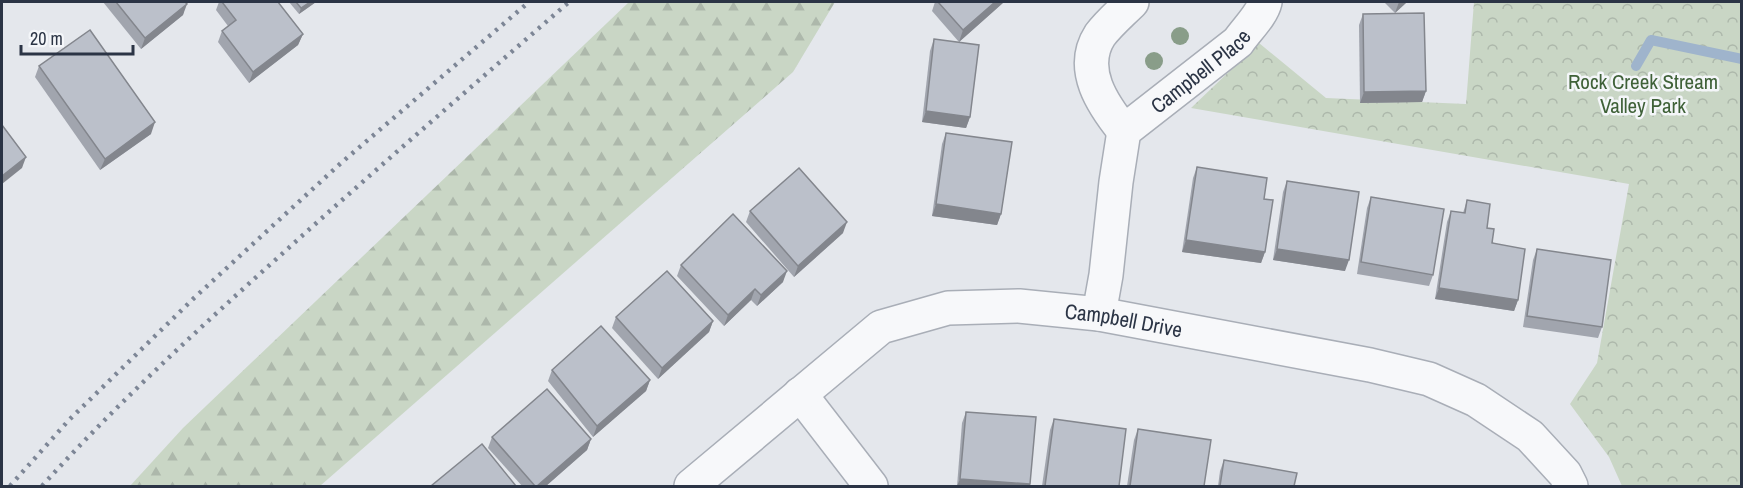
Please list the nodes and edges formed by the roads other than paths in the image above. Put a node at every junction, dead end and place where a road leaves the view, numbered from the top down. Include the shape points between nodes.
1 (1132, 2) edge
2 (1265, 2) edge
3 (1124, 131) junction
4 (1099, 314) junction
5 (800, 394) junction
6 (691, 486) edge
7 (871, 486) edge
8 (1570, 486) edge

1 - 3 street via 1100,36 1091,58 1093,82
2 - 3 street, Campbell Place via 1263,11 1239,42
3 - 4 street
4 - 5 street, Campbell Drive via 1019,306 948,308 881,327
4 - 8 street, Campbell Drive via 1429,379 1476,400 1530,436 1565,474
5 - 6 street, Campbell Drive
5 - 7 street

